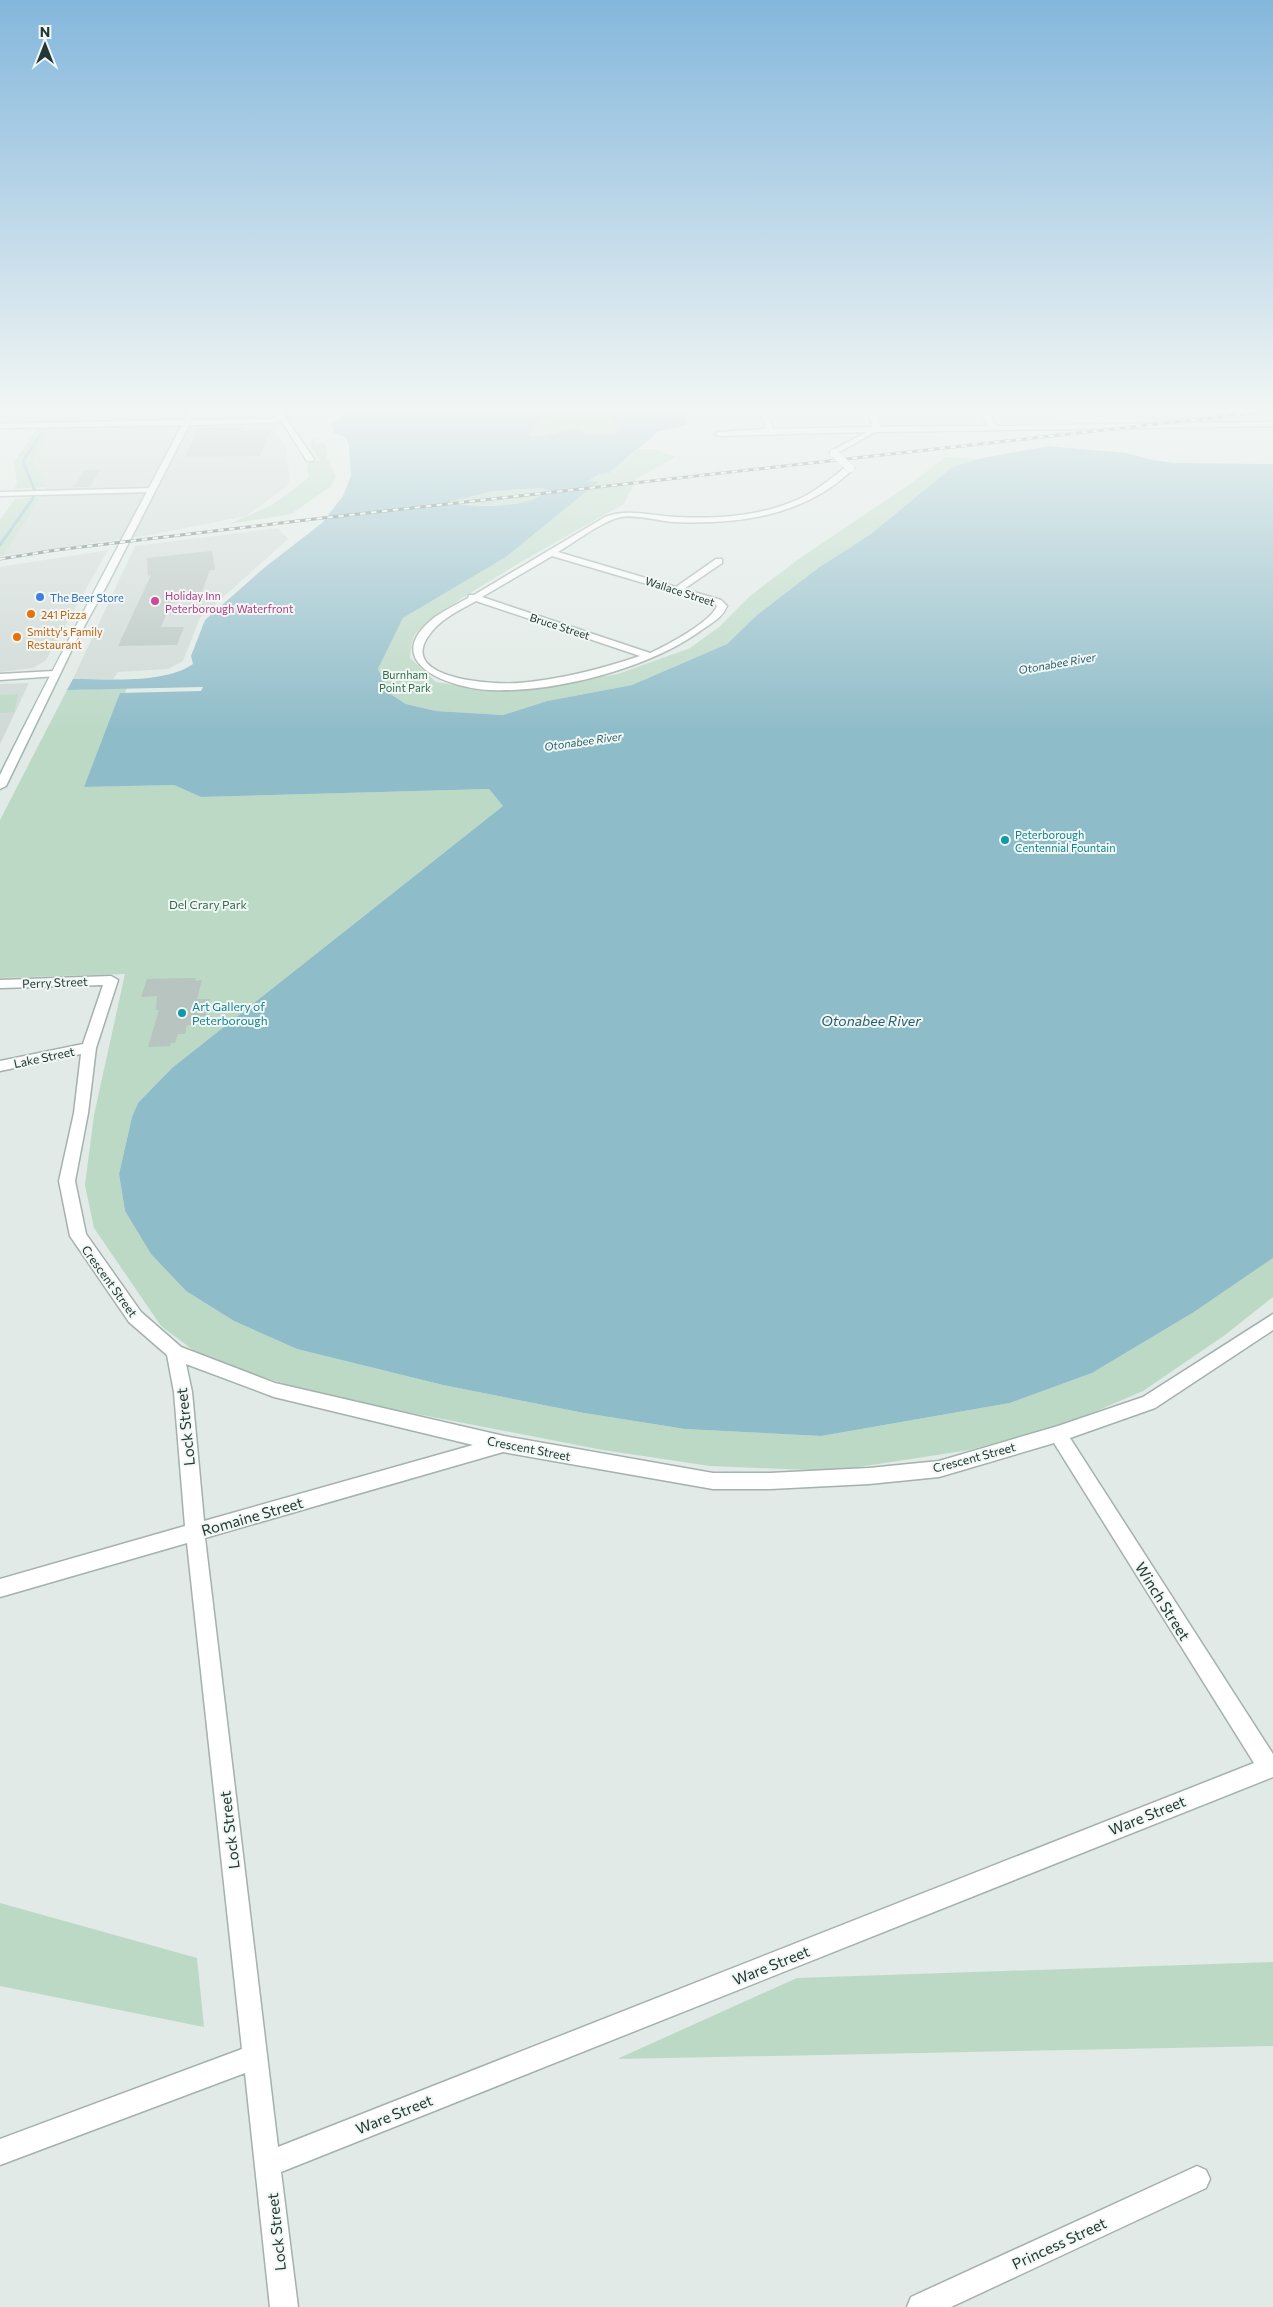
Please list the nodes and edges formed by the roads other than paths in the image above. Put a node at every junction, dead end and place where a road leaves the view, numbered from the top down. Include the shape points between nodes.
1 (137, 516) edge
2 (617, 516) edge
3 (646, 516) edge
4 (751, 516) edge
5 (551, 553) junction
6 (719, 561) dead end
7 (679, 590) junction
8 (472, 597) junction
9 (647, 655) junction
10 (54, 674) junction
11 (0, 677) edge
12 (0, 786) edge
13 (111, 980) joint
14 (0, 984) edge
15 (89, 1048) junction
16 (0, 1066) edge
17 (1273, 1321) edge
18 (175, 1352) junction
19 (1058, 1434) junction
20 (504, 1444) junction
21 (195, 1532) junction
22 (0, 1588) edge
23 (1271, 1767) edge
24 (255, 2056) junction
25 (0, 2152) edge
26 (269, 2164) junction
27 (1197, 2179) dead end
28 (284, 2307) edge
29 (921, 2307) edge

1 - 10 street
2 - 5 street, bridge
3 - 4 street, bridge via 712,520
5 - 7 street, Wallace Street
5 - 8 street
6 - 7 street
7 - 9 street, Wallace Street via 718,602 722,606 719,614 669,648
8 - 9 street, Bruce Street
8 - 9 street via 439,619 419,644 421,661 446,679 486,686 526,685 617,666
10 - 11 street
10 - 12 street
13 - 14 street, Perry Street
13 - 15 street, Crescent Street
15 - 16 street, Lake Street
15 - 18 street, Crescent Street via 67,1181 78,1236 135,1317
17 - 19 street, Crescent Street via 1149,1403
18 - 20 street, Crescent Street via 274,1390
18 - 21 street, Lock Street via 182,1392
19 - 20 street, Crescent Street via 939,1469 770,1481 713,1481
19 - 23 street, Winch Street
20 - 21 street, Romaine Street
21 - 22 street, Romaine Street
21 - 24 street, Lock Street
23 - 26 street, Ware Street
24 - 25 street
24 - 26 street, Lock Street
26 - 28 street, Lock Street
27 - 29 street, Princess Street

